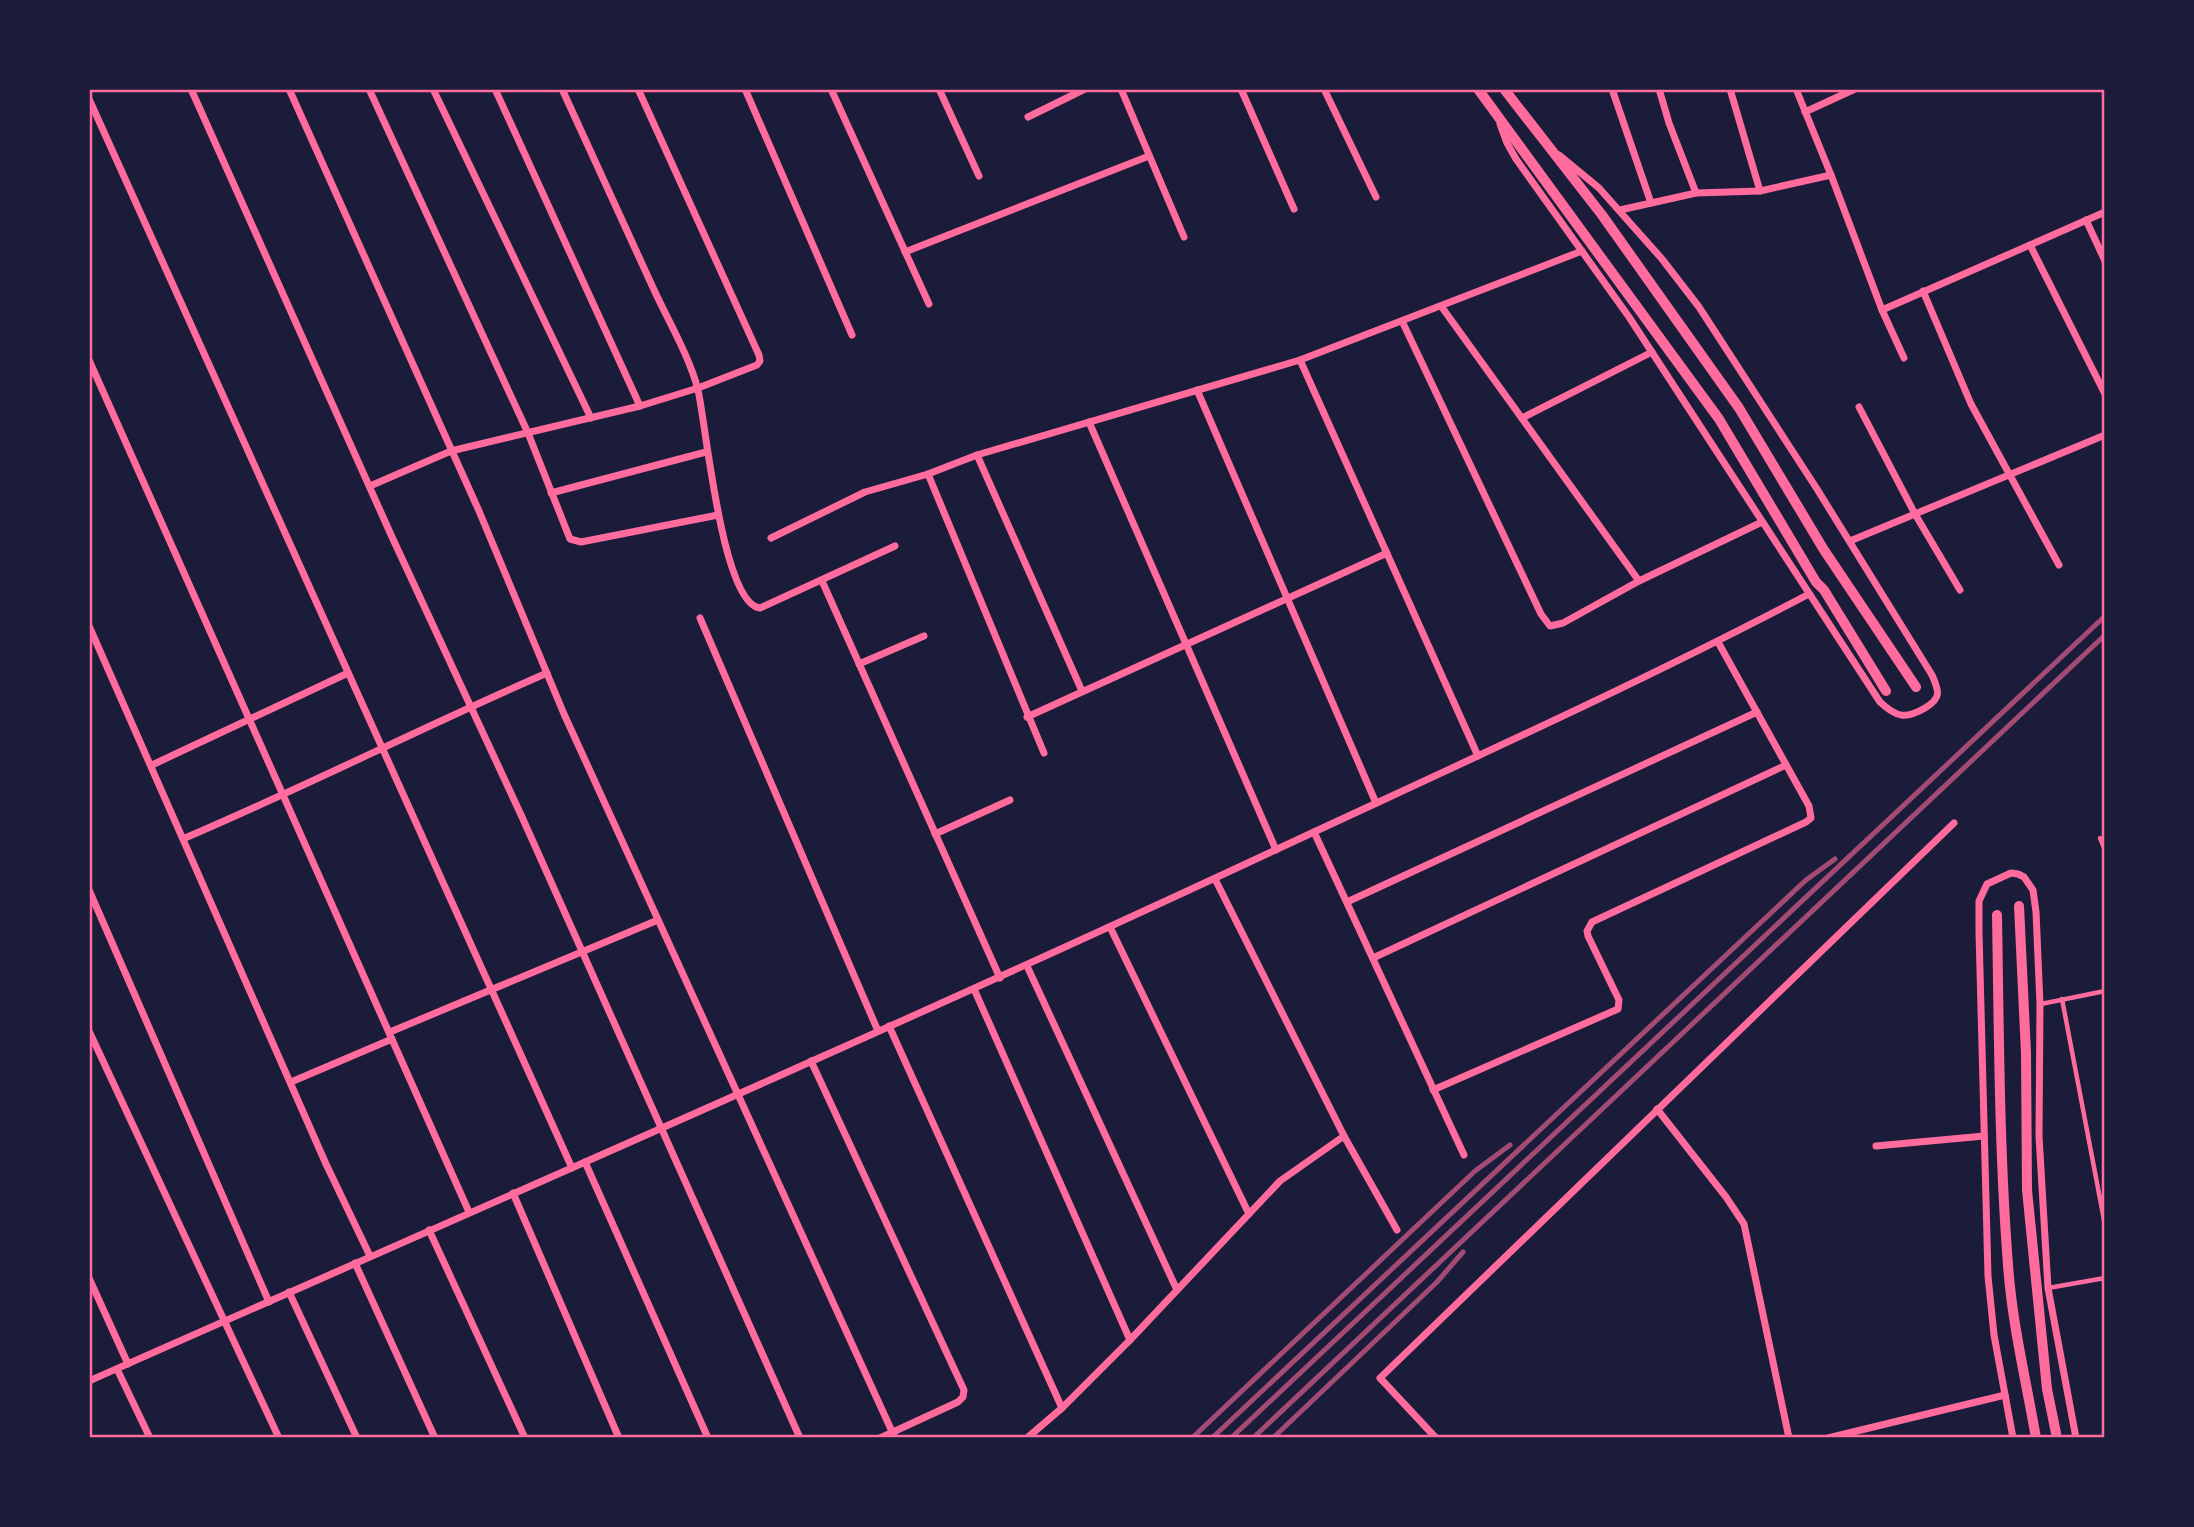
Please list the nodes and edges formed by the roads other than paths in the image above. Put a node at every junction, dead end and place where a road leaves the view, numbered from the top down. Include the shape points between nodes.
1 (191, 89) edge
2 (289, 89) edge
3 (369, 89) edge
4 (433, 89) edge
5 (495, 89) edge
6 (562, 89) edge
7 (638, 89) edge
8 (745, 89) edge
9 (831, 89) edge
10 (939, 89) edge
11 (1085, 89) edge
12 (1121, 89) edge
13 (1241, 89) edge
14 (1324, 89) edge
15 (1478, 89) edge
16 (1504, 89) edge
17 (1612, 89) edge
18 (1659, 89) edge
19 (1730, 89) edge
20 (1796, 89) edge
21 (1855, 89) edge
22 (89, 99) edge
23 (1805, 111) junction
24 (1028, 117) dead end
25 (1498, 117) junction
26 (1550, 149) junction
27 (1149, 156) junction
28 (1831, 175) junction
29 (979, 176) dead end
30 (1760, 191) junction
31 (1696, 193) junction
32 (1377, 197) dead end
33 (1651, 203) junction
34 (1294, 209) dead end
35 (1620, 211) junction
36 (2105, 212) edge
37 (2086, 220) junction
38 (1184, 237) dead end
39 (2030, 245) junction
40 (1582, 251) junction
41 (905, 252) junction
42 (2105, 261) edge
43 (1923, 291) junction
44 (929, 304) dead end
45 (1441, 306) junction
46 (1882, 310) junction
47 (1402, 321) junction
48 (852, 335) dead end
49 (1652, 352) junction
50 (1904, 358) dead end
51 (89, 359) edge
52 (1300, 360) junction
53 (698, 388) junction
54 (1197, 390) junction
55 (2105, 394) edge
56 (639, 406) junction
57 (1859, 407) dead end
58 (591, 418) junction
59 (1522, 418) junction
60 (1089, 422) junction
61 (528, 433) junction
62 (2105, 435) edge
63 (451, 451) junction
64 (706, 452) junction
65 (976, 455) junction
66 (928, 474) junction
67 (2010, 476) junction
68 (370, 486) junction
69 (551, 494) junction
70 (1915, 514) junction
71 (718, 515) junction
72 (1762, 522) junction
73 (771, 538) dead end
74 (1850, 541) junction
75 (895, 546) dead end
76 (1387, 553) junction
77 (2059, 565) dead end
78 (822, 581) junction
79 (1639, 581) junction
80 (1960, 590) dead end
81 (1809, 594) junction
82 (1286, 597) junction
83 (700, 618) dead end
84 (89, 626) edge
85 (924, 636) dead end
86 (1718, 642) junction
87 (1186, 643) junction
88 (859, 664) junction
89 (348, 673) junction
90 (547, 673) junction
91 (1916, 687) dead end
92 (1083, 691) junction
93 (1886, 691) dead end
94 (471, 706) junction
95 (1757, 712) junction
96 (1027, 717) junction
97 (250, 719) junction
98 (383, 749) junction
99 (1044, 753) dead end
100 (1478, 756) junction
101 (152, 765) junction
102 (1786, 765) junction
103 (285, 795) junction
104 (1010, 800) dead end
105 (1376, 803) junction
106 (1954, 823) dead end
107 (1314, 832) junction
108 (935, 834) junction
109 (185, 838) junction
110 (2100, 838) dead end
111 (1276, 850) junction
112 (2105, 850) edge
113 (1215, 879) junction
114 (89, 890) edge
115 (1347, 902) junction
116 (2019, 906) dead end
117 (1997, 915) dead end
118 (658, 920) junction
119 (1110, 927) junction
120 (583, 953) junction
121 (1373, 958) junction
122 (1027, 966) junction
123 (1000, 978) junction
124 (974, 989) junction
125 (492, 990) junction
126 (2105, 991) edge
127 (2062, 999) junction
128 (2040, 1004) junction
129 (889, 1026) junction
130 (89, 1031) edge
131 (878, 1031) junction
132 (391, 1035) junction
133 (811, 1061) junction
134 (290, 1082) junction
135 (1433, 1090) junction
136 (737, 1094) junction
137 (1657, 1109) junction
138 (660, 1127) junction
139 (1344, 1136) junction
140 (1984, 1136) junction
141 (1876, 1146) dead end
142 (1464, 1155) dead end
143 (586, 1162) junction
144 (572, 1168) junction
145 (513, 1193) junction
146 (469, 1212) junction
147 (1248, 1214) junction
148 (2105, 1225) edge
149 (429, 1230) junction
150 (1397, 1230) dead end
151 (370, 1256) junction
152 (355, 1262) junction
153 (89, 1278) edge
154 (2105, 1278) edge
155 (2048, 1288) junction
156 (1177, 1290) junction
157 (289, 1292) junction
158 (268, 1302) junction
159 (225, 1323) junction
160 (1130, 1340) junction
161 (128, 1364) junction
162 (117, 1369) junction
163 (89, 1381) edge
164 (2005, 1395) junction
165 (1062, 1408) junction
166 (894, 1435) edge
167 (149, 1438) edge
168 (279, 1438) edge
169 (357, 1438) edge
170 (435, 1438) edge
171 (525, 1438) edge
172 (619, 1438) edge
173 (708, 1438) edge
174 (800, 1438) edge
175 (880, 1438) edge
176 (1027, 1438) edge
177 (1436, 1438) edge
178 (1789, 1438) edge
179 (1828, 1438) edge
180 (2013, 1438) edge
181 (2036, 1438) edge
182 (2057, 1438) edge
183 (2076, 1438) edge

1 - 68 street
2 - 63 street
3 - 61 street
4 - 58 street
5 - 56 street
6 - 53 street
7 - 53 street via 759,355 757,365
8 - 48 street
9 - 41 street
10 - 29 street
11 - 24 street
12 - 27 street
13 - 34 street
14 - 32 street
15 - 25 street
16 - 26 street
17 - 33 street
18 - 31 street
19 - 30 street
20 - 23 street
21 - 23 street
22 - 89 street
23 - 28 street
25 - 40 street via 1516,159
25 - 93 street via 1719,419
26 - 35 street via 1587,176
26 - 91 street via 1739,408 1829,558
27 - 38 street
27 - 41 street
28 - 30 street
28 - 46 street
30 - 31 street
31 - 33 street
33 - 35 street
35 - 74 street via 1699,307
36 - 37 street
37 - 39 street
37 - 42 street
39 - 43 street
39 - 55 street
40 - 45 street
40 - 49 street
41 - 44 street
43 - 46 street
43 - 67 street via 1971,404
45 - 47 street
45 - 59 street
46 - 50 street
47 - 52 street
47 - 79 street via 1545,621 1550,626 1563,623
49 - 59 street
49 - 72 street
51 - 97 street
52 - 54 street
52 - 76 street
53 - 56 street
53 - 64 street
54 - 60 street
54 - 82 street
56 - 58 street
57 - 70 street
58 - 61 street
59 - 79 street
60 - 65 street
60 - 87 street
61 - 63 street
61 - 69 street
62 - 67 street
63 - 68 street
63 - 90 street
64 - 69 street
64 - 71 street
65 - 66 street
65 - 92 street
66 - 73 street via 865,492
66 - 96 street
67 - 70 street
67 - 77 street
68 - 94 street
69 - 71 street via 567,534 575,542
70 - 74 street
70 - 80 street
71 - 78 street via 734,574 752,607 760,608
72 - 79 street
72 - 81 street
74 - 81 street via 1932,675 1938,694 1935,702 1912,716 1889,710
75 - 78 street
76 - 82 street
76 - 100 street
78 - 88 street
81 - 86 street
82 - 87 street
82 - 105 street
83 - 131 street
84 - 101 street
85 - 88 street
86 - 95 street
86 - 100 street
87 - 92 street
87 - 111 street
88 - 108 street
89 - 97 street
89 - 98 street
90 - 94 street
90 - 118 street
92 - 96 street
94 - 98 street
94 - 120 street
95 - 102 street
95 - 115 street
96 - 99 street
97 - 101 street
97 - 103 street
98 - 103 street
98 - 125 street
100 - 105 street
101 - 109 street
102 - 121 street
102 - 135 street via 1811,818 1588,926 1588,936 1619,1000 1618,1009
103 - 109 street
103 - 132 street
104 - 108 street
105 - 107 street
106 - 137 street
107 - 111 street
107 - 115 street
108 - 123 street
109 - 134 street
110 - 112 lane
111 - 113 street
113 - 119 street
113 - 139 street
114 - 158 street
115 - 121 street
116 - 182 street via 2027,1190 2047,1389
117 - 181 street via 2008,1265
118 - 120 street
118 - 136 street
119 - 122 street
119 - 147 street
120 - 125 street
120 - 138 street
121 - 135 street
122 - 123 street
122 - 156 street
123 - 124 street
124 - 129 street
124 - 160 street
125 - 132 street
125 - 144 street
126 - 127 lane
127 - 128 lane
127 - 148 lane
128 - 140 street via 2033,890 2024,877 2011,873 1991,880 1979,901
128 - 155 street via 2039,1136
129 - 131 street
129 - 165 street
130 - 159 street
131 - 133 street
132 - 134 street
132 - 146 street
133 - 136 street
133 - 166 street via 964,1390 958,1402
134 - 151 street
135 - 142 street
136 - 138 street
136 - 166 street
137 - 177 street via 1380,1378
137 - 178 street via 1744,1224
138 - 143 street
138 - 174 street
139 - 147 street via 1288,1174
139 - 150 street
140 - 141 street
140 - 164 street via 1988,1276
143 - 144 street
143 - 173 street
144 - 145 street
145 - 146 street
145 - 172 street
146 - 149 street
147 - 156 street
149 - 151 street
149 - 171 street
151 - 152 street
152 - 157 street
152 - 170 street
153 - 161 street
154 - 155 lane
155 - 183 street
156 - 160 street
157 - 158 street
157 - 169 street
158 - 159 street
159 - 161 street
159 - 168 street
160 - 165 street
161 - 162 street
162 - 163 street
162 - 167 street
164 - 179 street
164 - 180 street
165 - 176 street
166 - 175 street

